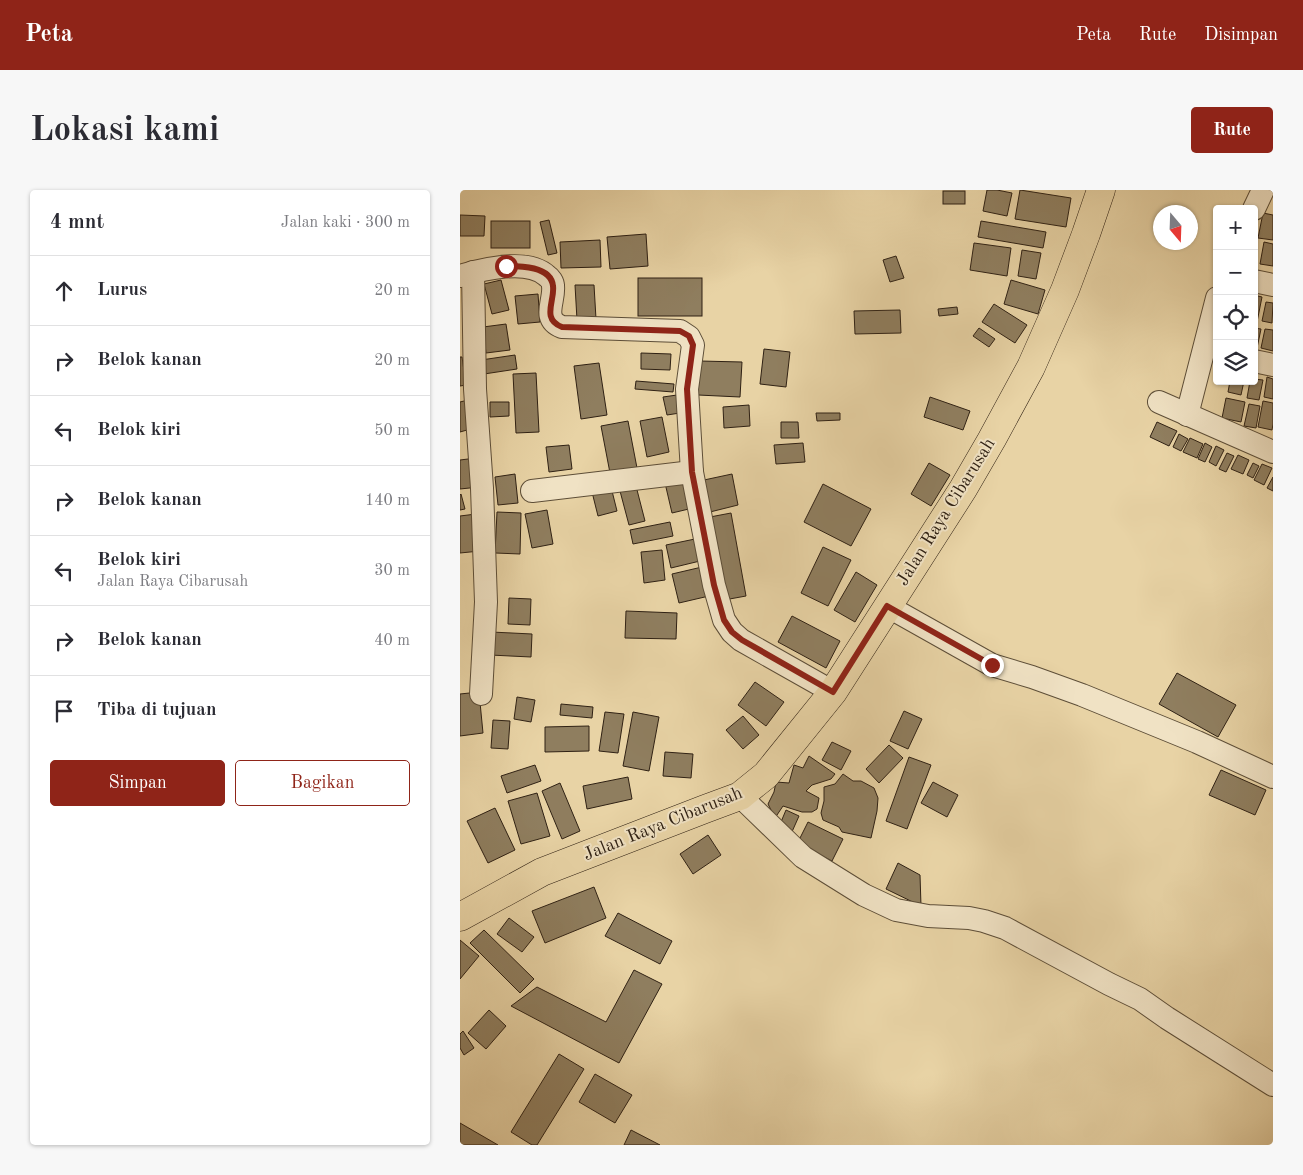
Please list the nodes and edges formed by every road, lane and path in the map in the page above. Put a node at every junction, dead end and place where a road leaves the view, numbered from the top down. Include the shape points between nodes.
1 (1101, 190) edge
2 (467, 274) edge
3 (1258, 282) edge
4 (1273, 285) edge
5 (1213, 328) edge
6 (1210, 350) edge
7 (1258, 362) edge
8 (1273, 365) edge
9 (1160, 402) dead end
10 (1187, 415) junction
11 (1273, 452) edge
12 (692, 472) junction
13 (532, 491) dead end
14 (887, 606) junction
15 (833, 692) junction
16 (481, 694) dead end
17 (1273, 776) edge
18 (740, 796) junction
19 (460, 916) edge
20 (1273, 1085) edge

1 - 14 main road, Jalan Raya Cibarusah via 1065,290 1031,367 963,489
2 - 12 street via 506,266 540,270 552,282 550,312 552,320 562,327 680,331 689,336 693,345 687,389
2 - 16 street via 482,488 486,602
3 - 4 street
5 - 6 street
6 - 10 street
7 - 8 street
9 - 10 street
10 - 11 street
12 - 13 street
12 - 15 street via 724,620 742,640
14 - 15 main road, Jalan Raya Cibarusah
14 - 17 street via 992,665 1091,699
15 - 18 main road, Jalan Raya Cibarusah via 766,775
18 - 19 main road, Jalan Raya Cibarusah via 542,872
18 - 20 street via 803,857 864,895 896,910 969,918 1005,928 1140,998

